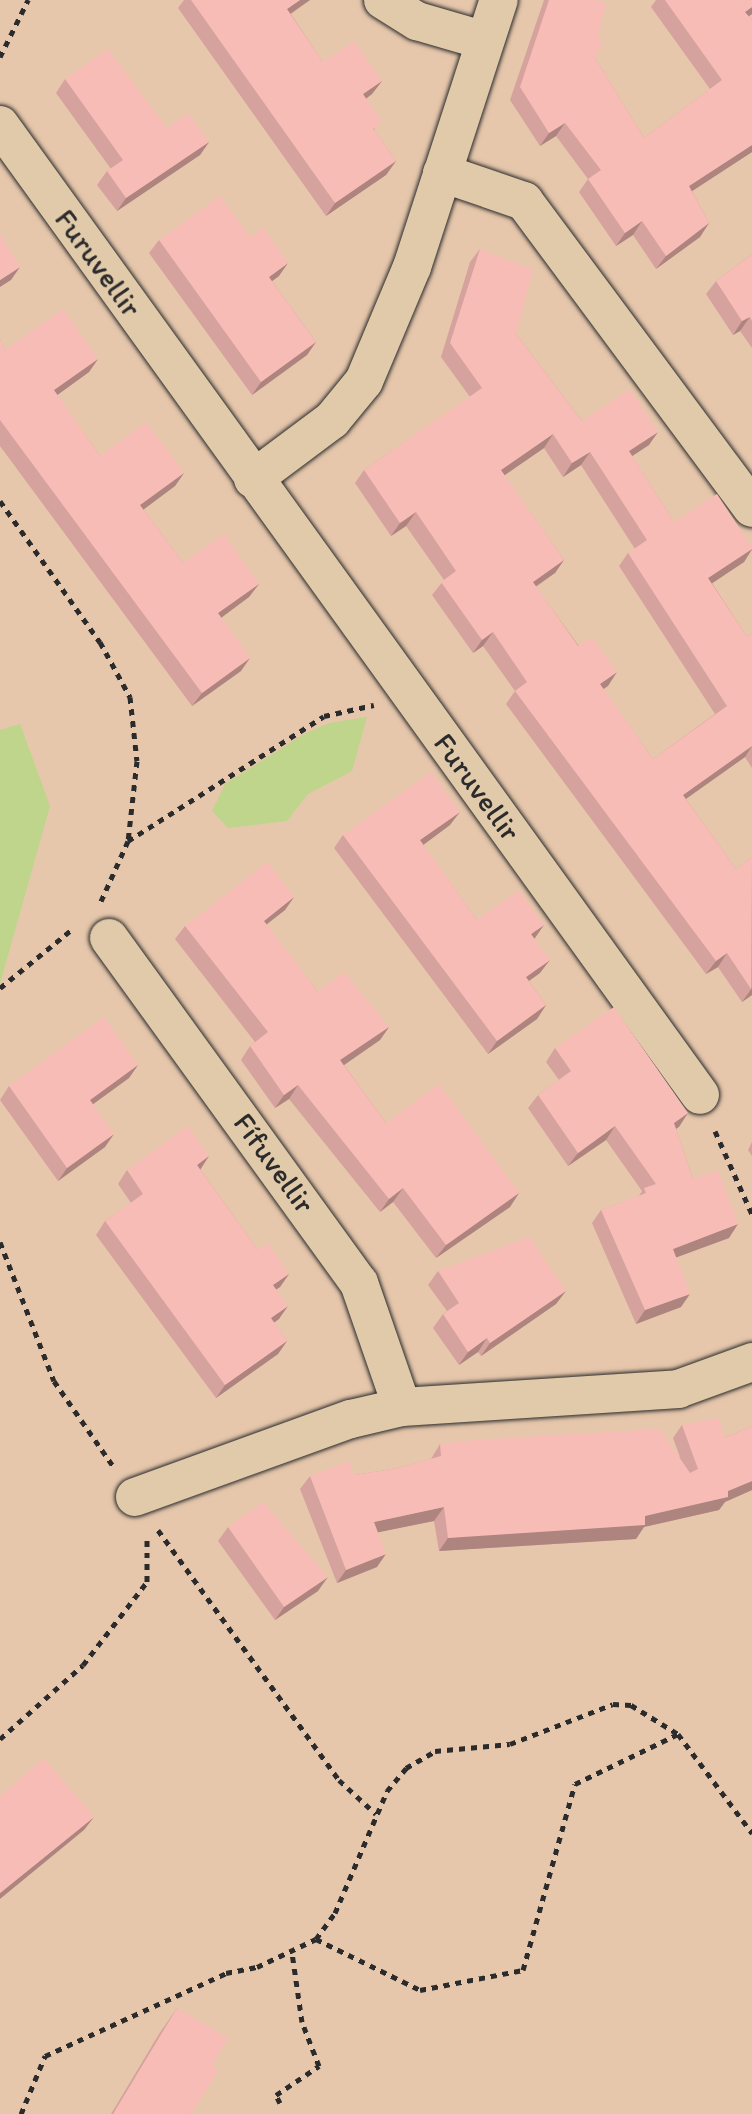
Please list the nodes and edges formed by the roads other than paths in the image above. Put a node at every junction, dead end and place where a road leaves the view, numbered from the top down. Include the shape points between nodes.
1 (383, 0) edge
2 (499, 0) edge
3 (482, 40) junction
4 (0, 125) edge
5 (442, 173) junction
6 (253, 479) junction
7 (752, 508) edge
8 (93, 924) road end
9 (700, 1095) road end
10 (752, 1362) edge
11 (402, 1407) junction
12 (141, 1505) road end

1 - 3 street via 417,21
2 - 3 street
3 - 5 street
4 - 6 street, Furuvellir
5 - 6 street via 412,267 364,381 332,420
5 - 7 street via 524,201
6 - 9 street, Furuvellir
8 - 11 street, Fífuvellir via 350,1270 386,1351
10 - 11 street via 678,1389
11 - 12 street via 351,1419

